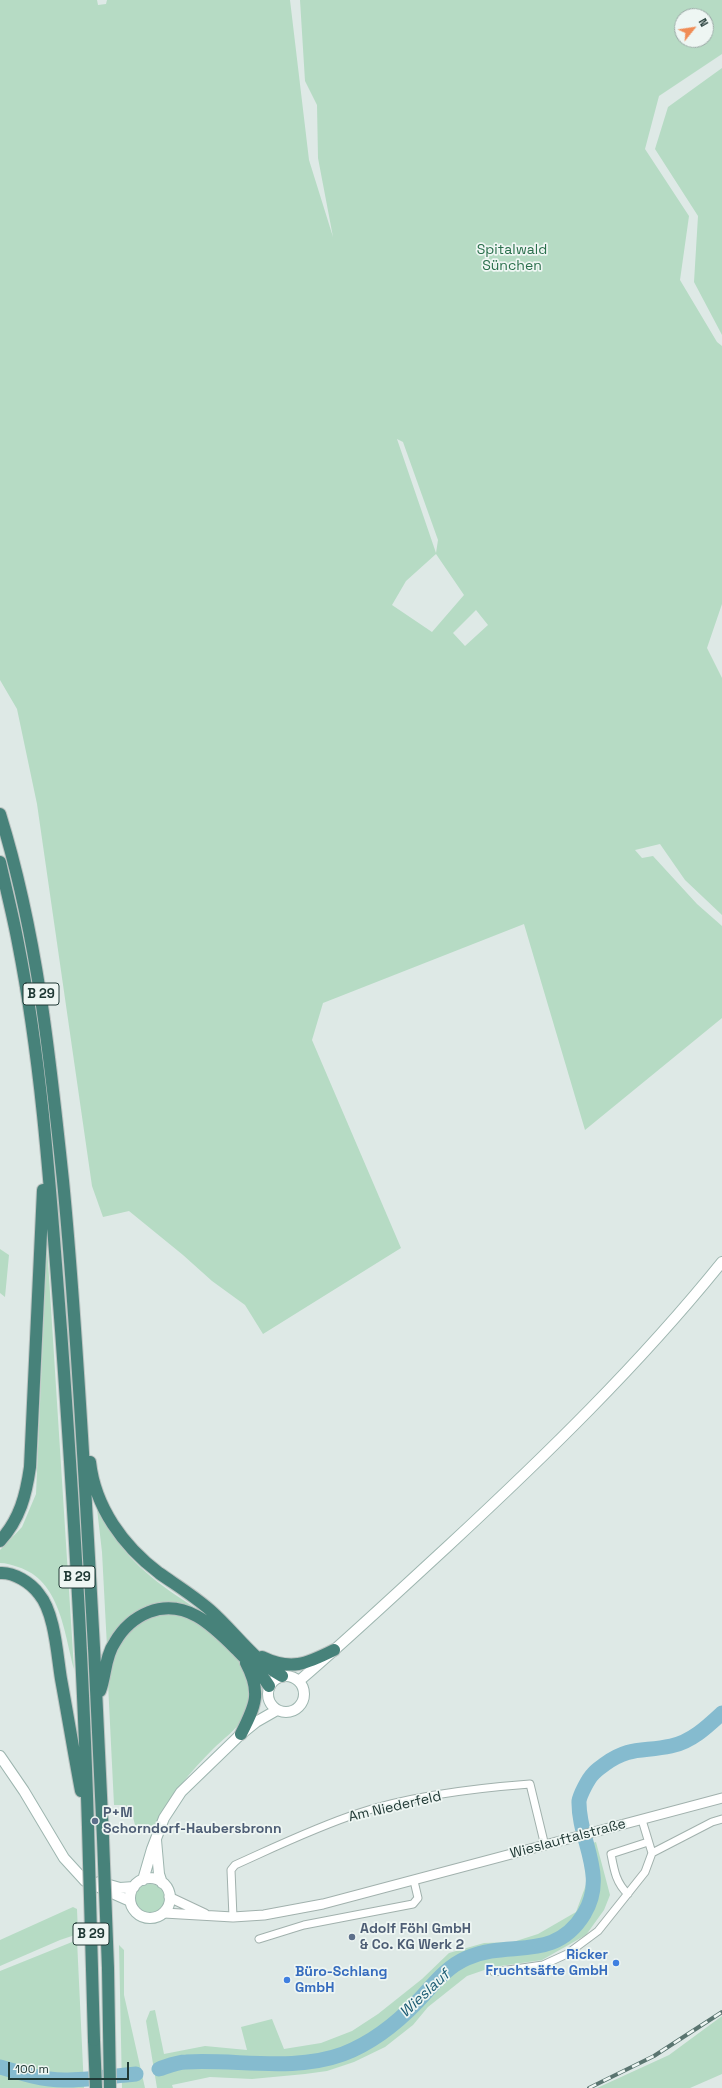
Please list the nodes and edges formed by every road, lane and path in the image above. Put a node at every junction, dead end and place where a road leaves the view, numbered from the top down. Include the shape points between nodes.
1 (0, 814) edge
2 (0, 862) edge
3 (48, 1163) junction
4 (722, 1262) edge
5 (81, 1422) junction
6 (0, 1541) edge
7 (0, 1573) edge
8 (244, 1650) junction
9 (334, 1650) junction
10 (282, 1676) junction
11 (299, 1681) junction
12 (269, 1686) junction
13 (268, 1699) junction
14 (98, 1700) junction
15 (277, 1710) junction
16 (256, 1722) junction
17 (240, 1734) junction
18 (0, 1756) edge
19 (722, 1798) edge
20 (722, 1819) edge
21 (642, 1820) junction
22 (88, 1827) junction
23 (156, 1838) junction
24 (648, 1842) junction
25 (544, 1846) junction
26 (652, 1852) junction
27 (78, 1872) junction
28 (143, 1880) junction
29 (414, 1881) junction
30 (162, 1883) junction
31 (134, 1887) junction
32 (628, 1894) junction
33 (170, 1897) junction
34 (130, 1901) junction
35 (164, 1913) junction
36 (205, 1914) junction
37 (233, 1917) junction
38 (259, 1939) dead end
39 (494, 1972) dead end
40 (96, 2088) edge
41 (110, 2088) edge

1 - 5 highway, B 29 via 23,899 37,967 48,1048 68,1227
2 - 3 highway, B 29 via 18,943 38,1072
3 - 6 highway via 43,1180 30,1467 22,1505 16,1519
3 - 22 highway, B 29 via 67,1408 86,1746
4 - 9 main road via 603,1397 499,1499
5 - 8 highway via 88,1440 92,1474 113,1527 133,1551 210,1610
5 - 14 highway, B 29
7 - 22 highway via 25,1581 40,1594 47,1610 54,1636
8 - 9 highway via 286,1665 306,1663
8 - 10 highway
8 - 12 highway
8 - 14 highway via 191,1612 178,1608 154,1610 133,1621 114,1643
8 - 17 highway via 256,1687 256,1699
9 - 11 main road
10 - 11 main road via 291,1676
10 - 12 main road
11 - 15 main road via 304,1692 299,1707 288,1712
12 - 13 main road
13 - 15 main road
13 - 16 main road
14 - 41 highway, B 29, bridge
15 - 16 main road
16 - 17 main road
17 - 23 main road via 181,1792 164,1818
18 - 27 main road via 64,1858
19 - 21 street, Wieslauftalstraße
20 - 26 street
21 - 24 street
21 - 25 street, Wieslauftalstraße
22 - 40 highway, B 29, bridge
23 - 28 main road
23 - 30 main road via 158,1874
24 - 26 street
24 - 32 street via 611,1854 616,1877 621,1888
25 - 29 street, Wieslauftalstraße
25 - 37 street, Am Niederfeld via 530,1784 426,1797 360,1813 235,1865 230,1870
26 - 32 street via 645,1872
27 - 31 main road via 104,1884 120,1888
27 - 34 main road via 85,1881
28 - 30 main road via 151,1879
28 - 31 main road
29 - 37 street, Wieslauftalstraße via 316,1905 264,1915
29 - 38 street via 418,1898 413,1904 304,1925
30 - 33 main road
31 - 34 main road
32 - 39 street via 598,1931 567,1954 543,1965
33 - 35 main road
33 - 36 street, Wieslauftalstraße
34 - 35 main road, Wieslauftalstraße via 141,1916 152,1918
35 - 36 street, Wieslauftalstraße via 194,1916
36 - 37 street, Wieslauftalstraße

